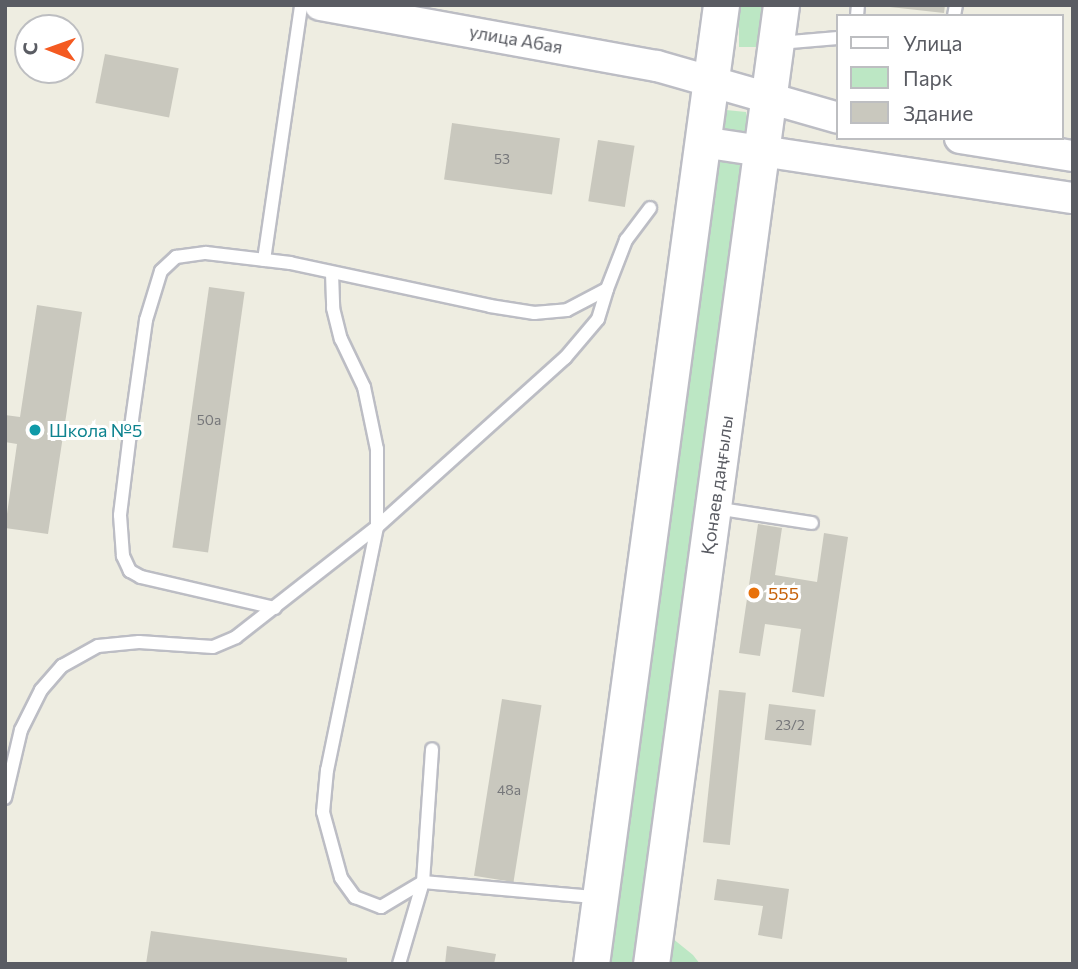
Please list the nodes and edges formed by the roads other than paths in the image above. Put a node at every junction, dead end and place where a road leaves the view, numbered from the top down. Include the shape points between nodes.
1 (301, 5) edge
2 (320, 5) edge
3 (721, 5) edge
4 (781, 5) edge
5 (363, 9) edge
6 (836, 38) edge
7 (775, 43) junction
8 (709, 83) junction
9 (768, 99) junction
10 (836, 117) edge
11 (973, 140) edge
12 (702, 142) junction
13 (761, 149) junction
14 (1073, 156) edge
15 (1073, 198) edge
16 (650, 208) dead end
17 (264, 260) junction
18 (332, 272) junction
19 (607, 289) junction
20 (714, 508) junction
21 (812, 523) dead end
22 (377, 527) junction
23 (275, 608) junction
24 (432, 749) dead end
25 (5, 798) edge
26 (423, 881) junction
27 (600, 898) junction
28 (399, 964) edge
29 (591, 964) edge
30 (650, 964) edge

1 - 17 lane
2 - 5 street, улица Абая
3 - 8 main road
4 - 7 main road, Қонаев даңғылы
5 - 8 street, улица Абая via 657,66
6 - 7 lane
7 - 9 main road, Қонаев даңғылы
8 - 9 street, улица Абая
8 - 12 main road
9 - 10 street, улица Абая
9 - 13 main road, Қонаев даңғылы
11 - 14 street
12 - 13 street
12 - 27 main road
13 - 15 street
13 - 20 main road, Қонаев даңғылы
16 - 19 lane via 626,240
17 - 18 lane
17 - 23 lane via 206,253 176,257 161,271 146,320 120,537 130,570 141,577
18 - 19 lane via 534,313 568,310
18 - 22 lane via 338,329 363,387 377,449
19 - 22 lane via 598,319 565,358
20 - 21 lane
20 - 30 main road, Қонаев даңғылы
22 - 23 lane
22 - 26 lane via 327,770 323,812 334,859 355,897 381,907
23 - 25 lane via 236,638 213,648 139,642 98,646 62,666 41,690 21,730
24 - 26 lane
26 - 27 lane
26 - 28 lane
27 - 29 main road

